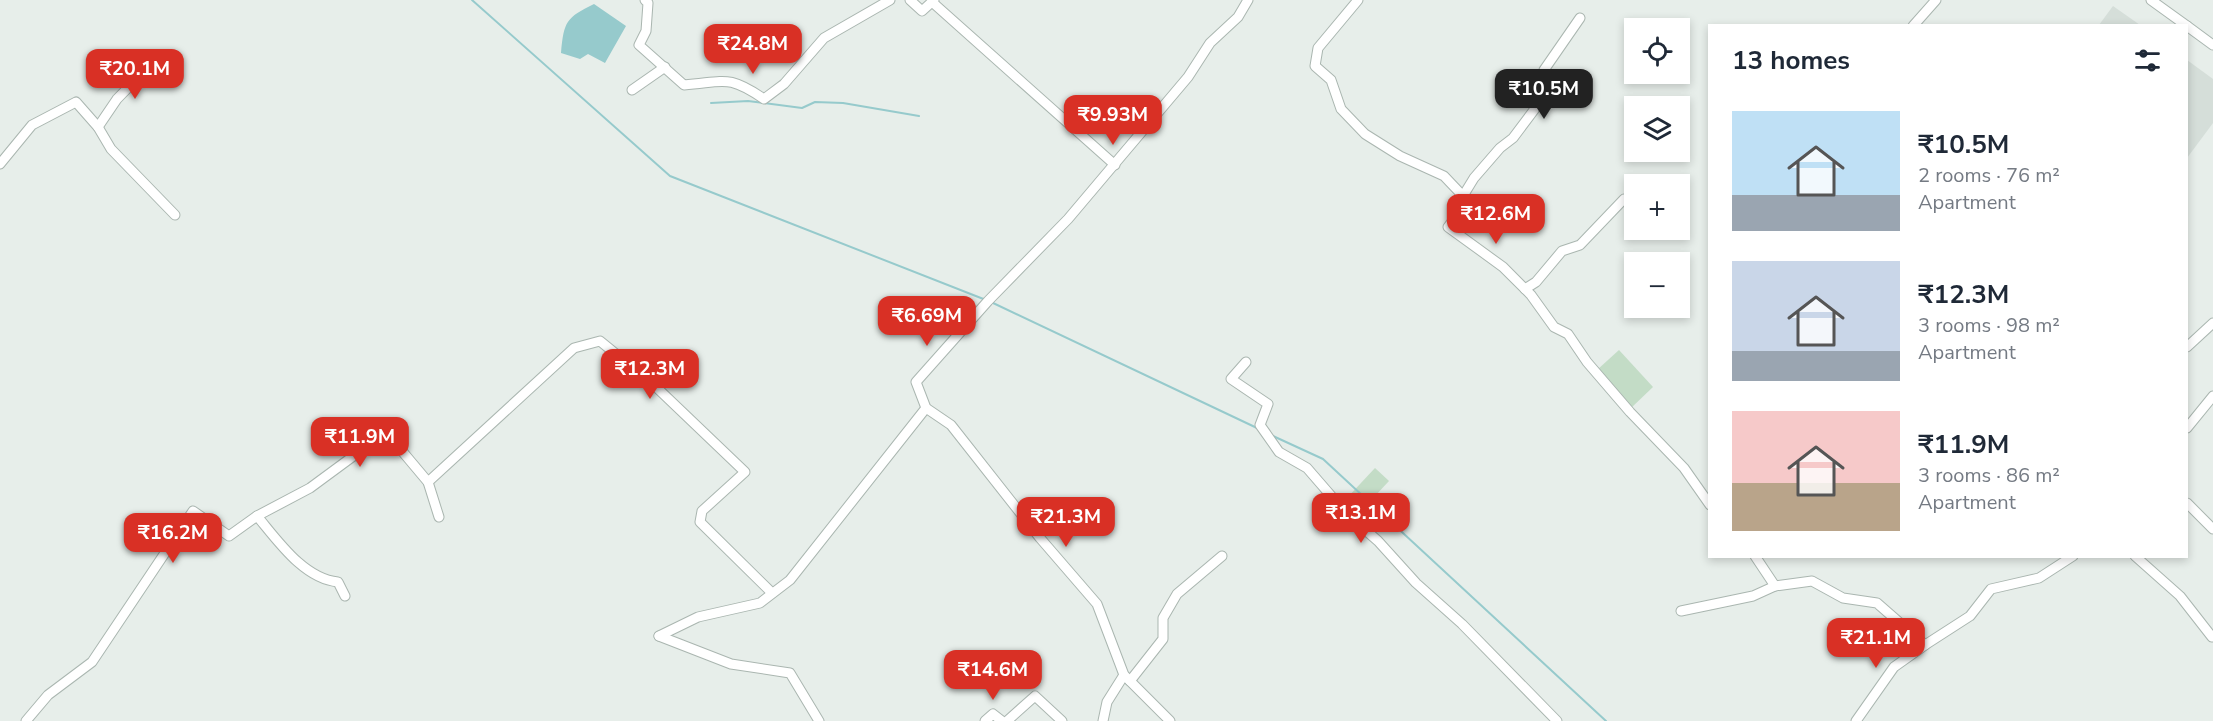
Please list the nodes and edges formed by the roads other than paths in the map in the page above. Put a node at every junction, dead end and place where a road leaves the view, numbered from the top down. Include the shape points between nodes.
1 (645, 0) edge
2 (890, 0) edge
3 (910, 0) edge
4 (1248, 0) edge
5 (1358, 0) edge
6 (1936, 0) edge
7 (2151, 0) edge
8 (933, 1) edge
9 (1580, 18) dead end
10 (1915, 24) edge
11 (2184, 24) edge
12 (2188, 27) edge
13 (2213, 45) edge
14 (154, 61) dead end
15 (665, 67) junction
16 (632, 90) dead end
17 (98, 127) junction
18 (0, 164) edge
19 (1115, 165) junction
20 (1463, 196) junction
21 (1624, 199) dead end
22 (175, 215) dead end
23 (1525, 289) junction
24 (2213, 322) edge
25 (2188, 345) edge
26 (1246, 362) dead end
27 (2213, 396) edge
28 (926, 408) junction
29 (2188, 428) edge
30 (428, 482) junction
31 (1708, 502) edge
32 (2188, 504) edge
33 (257, 516) junction
34 (439, 517) dead end
35 (2213, 529) edge
36 (1222, 556) dead end
37 (1756, 558) edge
38 (2070, 558) edge
39 (2137, 558) edge
40 (1775, 586) junction
41 (772, 593) junction
42 (345, 596) dead end
43 (1681, 611) dead end
44 (2212, 637) edge
45 (1925, 645) junction
46 (1127, 678) junction
47 (26, 721) edge
48 (819, 721) edge
49 (985, 721) edge
50 (1002, 721) edge
51 (1007, 721) edge
52 (1062, 721) edge
53 (1103, 721) edge
54 (1170, 721) edge
55 (1557, 721) edge
56 (1856, 721) edge

1 - 15 street via 645,31 639,45
2 - 15 street via 824,38 784,84 764,99 744,85 722,79 684,85
3 - 8 street via 922,11
4 - 19 street
5 - 20 street via 1318,48 1315,66 1331,80 1341,108 1365,134 1444,176
6 - 10 street
7 - 11 street
8 - 19 street
9 - 20 street via 1544,70 1534,110
12 - 13 street
14 - 17 street via 117,99
15 - 16 street
17 - 18 street via 75,102 32,125
17 - 22 street via 111,149
19 - 28 street via 923,371 916,382
20 - 23 street via 1461,210 1448,227 1503,267
21 - 23 street via 1580,245 1562,251
23 - 31 street via 1554,327 1568,334 1601,379 1684,468
24 - 25 street
26 - 55 street via 1231,379 1268,404 1260,425 1279,452 1307,468 1346,513
27 - 29 street
28 - 41 street via 790,580
28 - 46 street via 951,425 1097,604
30 - 33 street via 386,432 310,488
30 - 34 street
30 - 41 street via 574,348 600,341 654,385 745,472 702,512 700,522
32 - 35 street
33 - 42 street via 289,554 323,581 338,582
33 - 47 street via 229,536 193,511 92,662 48,695
36 - 46 street via 1178,594 1163,618 1163,639
37 - 40 street
38 - 45 street via 2039,578 1991,589 1970,615
39 - 44 street via 2180,596
40 - 43 street via 1752,596
40 - 45 street via 1812,581 1843,598 1877,603
41 - 48 street via 760,603 698,617 659,636 731,664 790,673
45 - 56 street via 1894,668
46 - 53 street via 1107,702
46 - 54 street
49 - 50 street via 993,714
51 - 52 street via 1035,696

